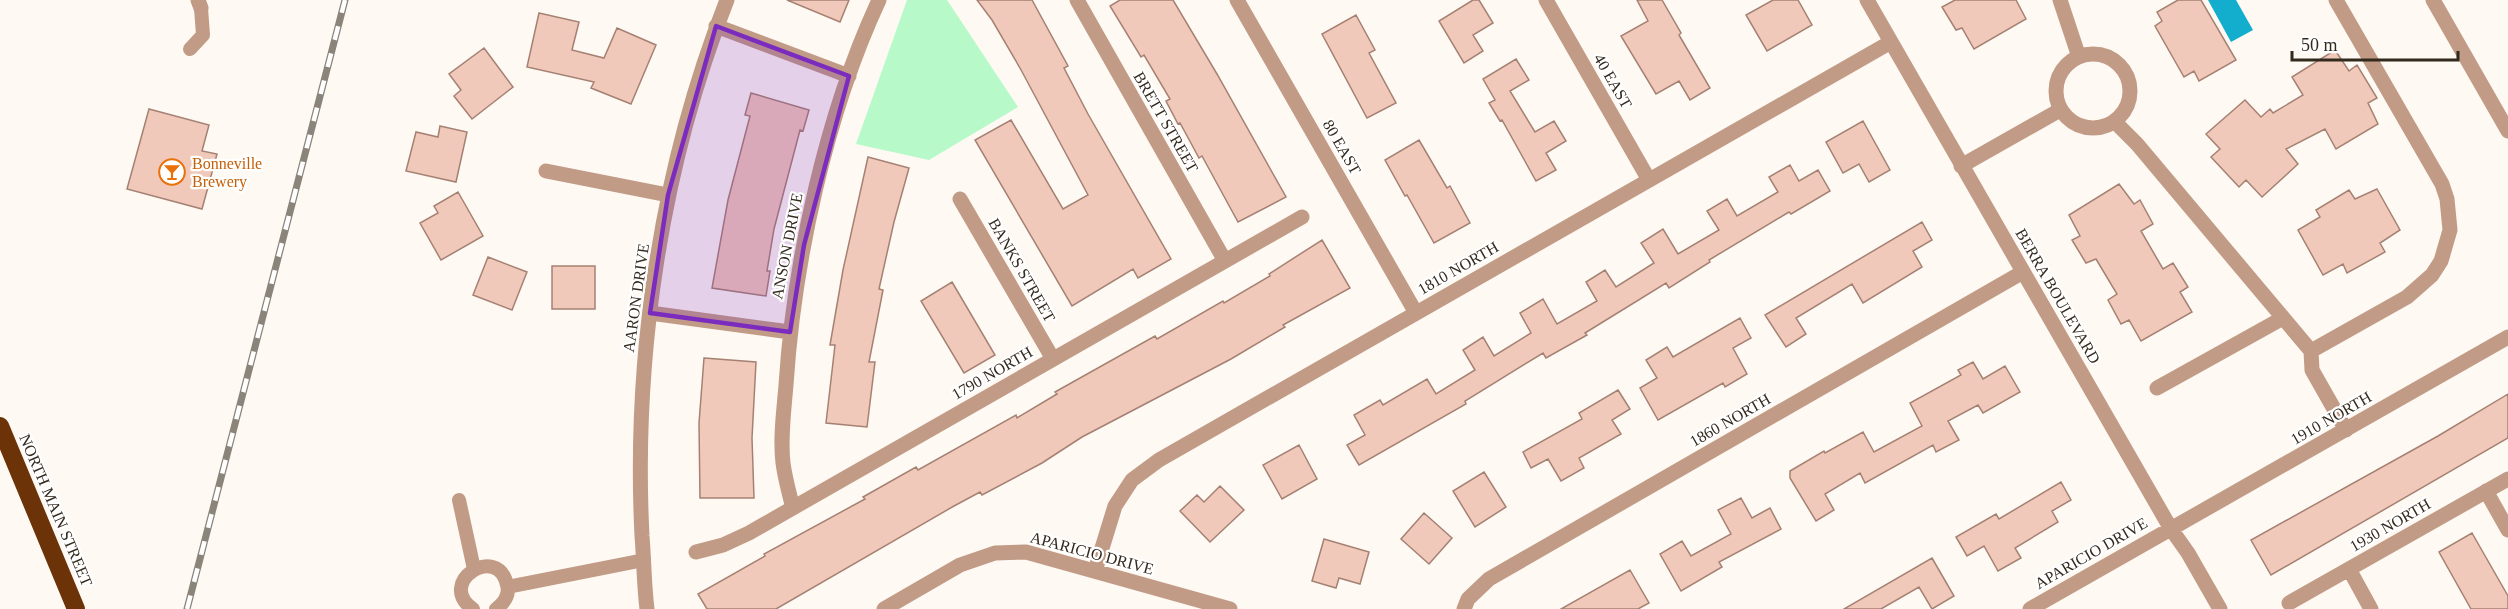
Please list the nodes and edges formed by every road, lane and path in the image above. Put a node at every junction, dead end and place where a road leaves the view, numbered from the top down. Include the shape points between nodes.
1 (727, 0) edge
2 (879, 0) edge
3 (1077, 0) edge
4 (1237, 0) edge
5 (1546, 0) edge
6 (1867, 0) edge
7 (2060, 0) edge
8 (2336, 0) edge
9 (2433, 0) edge
10 (200, 4) edge
11 (716, 26) junction
12 (1891, 42) junction
13 (190, 49) dead end
14 (2079, 57) junction
15 (849, 76) junction
16 (2060, 110) junction
17 (2115, 122) junction
18 (2508, 131) edge
19 (1961, 166) junction
20 (546, 171) dead end
21 (1649, 180) junction
22 (668, 195) junction
23 (960, 199) dead end
24 (1302, 217) dead end
25 (1225, 261) junction
26 (2023, 272) junction
27 (650, 313) junction
28 (1416, 313) junction
29 (2283, 318) junction
30 (790, 332) junction
31 (2508, 337) edge
32 (2311, 351) junction
33 (1053, 359) junction
34 (2157, 388) dead end
35 (0, 426) edge
36 (2346, 430) junction
37 (2508, 479) edge
38 (2486, 491) junction
39 (459, 500) dead end
40 (793, 508) junction
41 (2171, 528) junction
42 (2508, 530) edge
43 (696, 552) dead end
44 (644, 560) junction
45 (474, 569) junction
46 (2349, 569) junction
47 (1095, 572) junction
48 (508, 587) junction
49 (2289, 603) dead end
50 (76, 609) edge
51 (473, 609) edge
52 (496, 609) edge
53 (647, 609) edge
54 (884, 609) edge
55 (1230, 609) edge
56 (1464, 609) edge
57 (2030, 609) edge
58 (2220, 609) edge
59 (2371, 609) edge

1 - 11 street, AARON DRIVE
2 - 15 street, ANSON DRIVE
3 - 25 street, BRETT STREET
4 - 28 street, 80 EAST
5 - 21 street, 40 EAST
6 - 12 street, BERRA BOULEVARD
7 - 14 street
8 - 32 street via 2442,184 2450,230 2441,261 2420,287
9 - 18 street
10 - 13 lane via 203,35
11 - 15 street
11 - 22 street, AARON DRIVE
12 - 19 street, BERRA BOULEVARD
12 - 21 street, 1810 NORTH
14 - 16 street via 2066,66 2058,79 2056,95
14 - 17 street via 2109,57 2122,66 2130,80 2131,96 2126,111
15 - 30 street, ANSON DRIVE via 804,246
16 - 17 street via 2071,122 2085,128 2101,128
16 - 19 street
17 - 29 street
19 - 26 street, BERRA BOULEVARD
20 - 22 street
21 - 28 street, 1810 NORTH
22 - 27 street, AARON DRIVE
23 - 33 street, BANKS STREET
24 - 25 street, 1790 NORTH
25 - 33 street, 1790 NORTH
26 - 41 street, BERRA BOULEVARD
26 - 56 street, 1860 NORTH via 1489,579
27 - 30 street
27 - 44 street, AARON DRIVE via 641,440
28 - 47 street, 1810 NORTH via 1159,460 1132,480 1115,506
29 - 32 street
29 - 34 street
30 - 40 street, ANSON DRIVE via 783,462
31 - 36 street, 1910 NORTH
32 - 36 street via 2312,370
33 - 40 street, 1790 NORTH
35 - 50 highway, NORTH MAIN STREET
36 - 41 street, 1910 NORTH
37 - 38 street, 1930 NORTH
38 - 42 street
38 - 46 street, 1930 NORTH
39 - 45 lane
40 - 43 street, 1790 NORTH via 723,545
41 - 57 street, APARICIO DRIVE
41 - 58 street, BERRA BOULEVARD
44 - 48 lane
44 - 53 street, AARON DRIVE
45 - 48 lane via 496,569
45 - 51 lane via 462,587 465,601
46 - 49 street, 1930 NORTH
46 - 59 street
47 - 54 street, APARICIO DRIVE via 1026,552 995,553 960,566
47 - 55 street, APARICIO DRIVE
48 - 52 lane via 506,598

